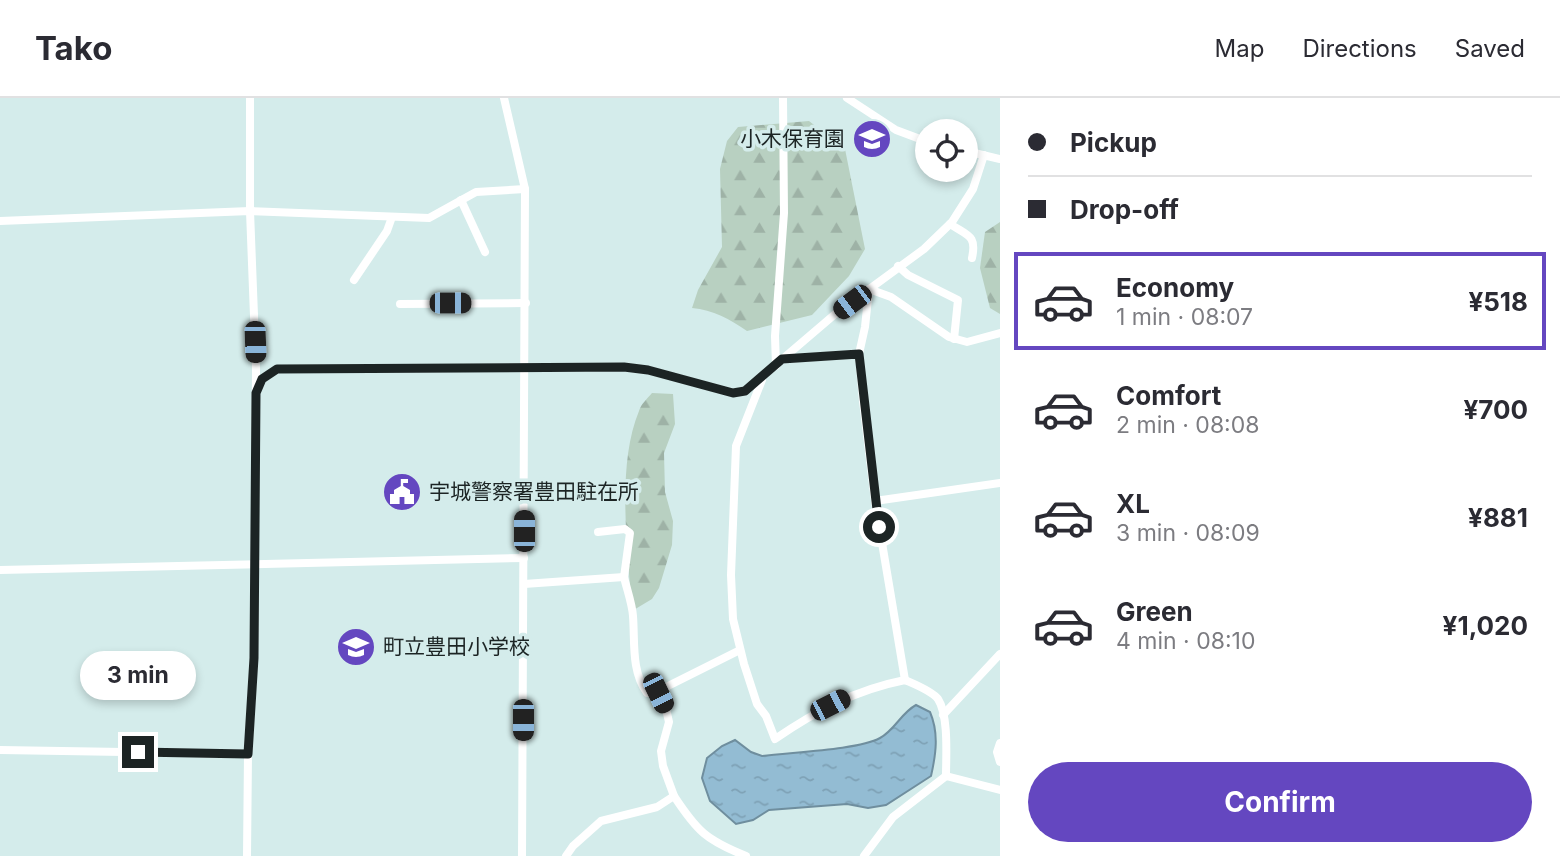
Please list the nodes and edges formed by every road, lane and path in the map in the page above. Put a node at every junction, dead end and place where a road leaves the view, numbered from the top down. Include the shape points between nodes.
1 (250, 98) edge
2 (504, 98) edge
3 (783, 98) edge
4 (847, 98) edge
5 (915, 137) edge
6 (978, 154) edge
7 (984, 155) junction
8 (1000, 159) edge
9 (525, 189) junction
10 (461, 201) junction
11 (250, 211) junction
12 (392, 217) junction
13 (0, 221) edge
14 (950, 225) junction
15 (485, 251) dead end
16 (972, 258) dead end
17 (898, 266) junction
18 (354, 280) dead end
19 (869, 289) junction
20 (526, 303) junction
21 (400, 304) dead end
22 (1000, 333) edge
23 (954, 339) junction
24 (859, 354) junction
25 (779, 363) junction
26 (525, 368) junction
27 (763, 378) junction
28 (256, 393) junction
29 (1000, 483) edge
30 (875, 501) junction
31 (598, 532) dead end
32 (524, 558) junction
33 (254, 565) junction
34 (0, 570) edge
35 (624, 577) junction
36 (524, 584) junction
37 (740, 650) junction
38 (1000, 654) edge
39 (905, 680) junction
40 (658, 693) junction
41 (943, 715) junction
42 (1000, 743) edge
43 (0, 750) edge
44 (248, 754) junction
45 (1000, 762) edge
46 (946, 776) junction
47 (1000, 790) edge
48 (674, 796) junction
49 (247, 856) edge
50 (522, 856) edge
51 (566, 856) edge
52 (746, 856) edge
53 (864, 856) edge

1 - 11 street
2 - 9 street
3 - 25 street via 784,213 775,336
4 - 5 street
6 - 7 street
7 - 8 street
7 - 14 street via 973,189
9 - 10 street via 476,192
9 - 20 street
10 - 12 street via 429,218
10 - 15 street
11 - 12 street
11 - 13 street
11 - 28 street
12 - 18 street
14 - 16 street via 973,240
14 - 17 street
17 - 19 street
17 - 23 street via 958,300
19 - 23 street via 891,297
19 - 24 street
19 - 25 street
20 - 21 street
20 - 26 street
22 - 23 street via 967,342
24 - 25 street
24 - 30 street
25 - 27 street
26 - 27 street via 624,367 733,393 745,391
26 - 28 street via 277,369 262,379
26 - 32 street
27 - 37 street via 736,446 731,575
28 - 33 street
29 - 30 street
30 - 39 street
31 - 35 street via 625,529 630,533
32 - 33 street
32 - 36 street
33 - 34 street
33 - 44 street
35 - 36 street
35 - 40 street via 641,684 647,694
36 - 50 street
37 - 39 street via 757,704 775,739 853,693
37 - 40 street
38 - 41 street
39 - 41 street via 937,697
40 - 48 street via 668,722 661,751 663,766
41 - 46 street
42 - 45 street
43 - 44 street
44 - 49 street
46 - 47 street
46 - 53 street via 893,817
48 - 51 street via 657,807 601,821
48 - 52 street via 697,829

